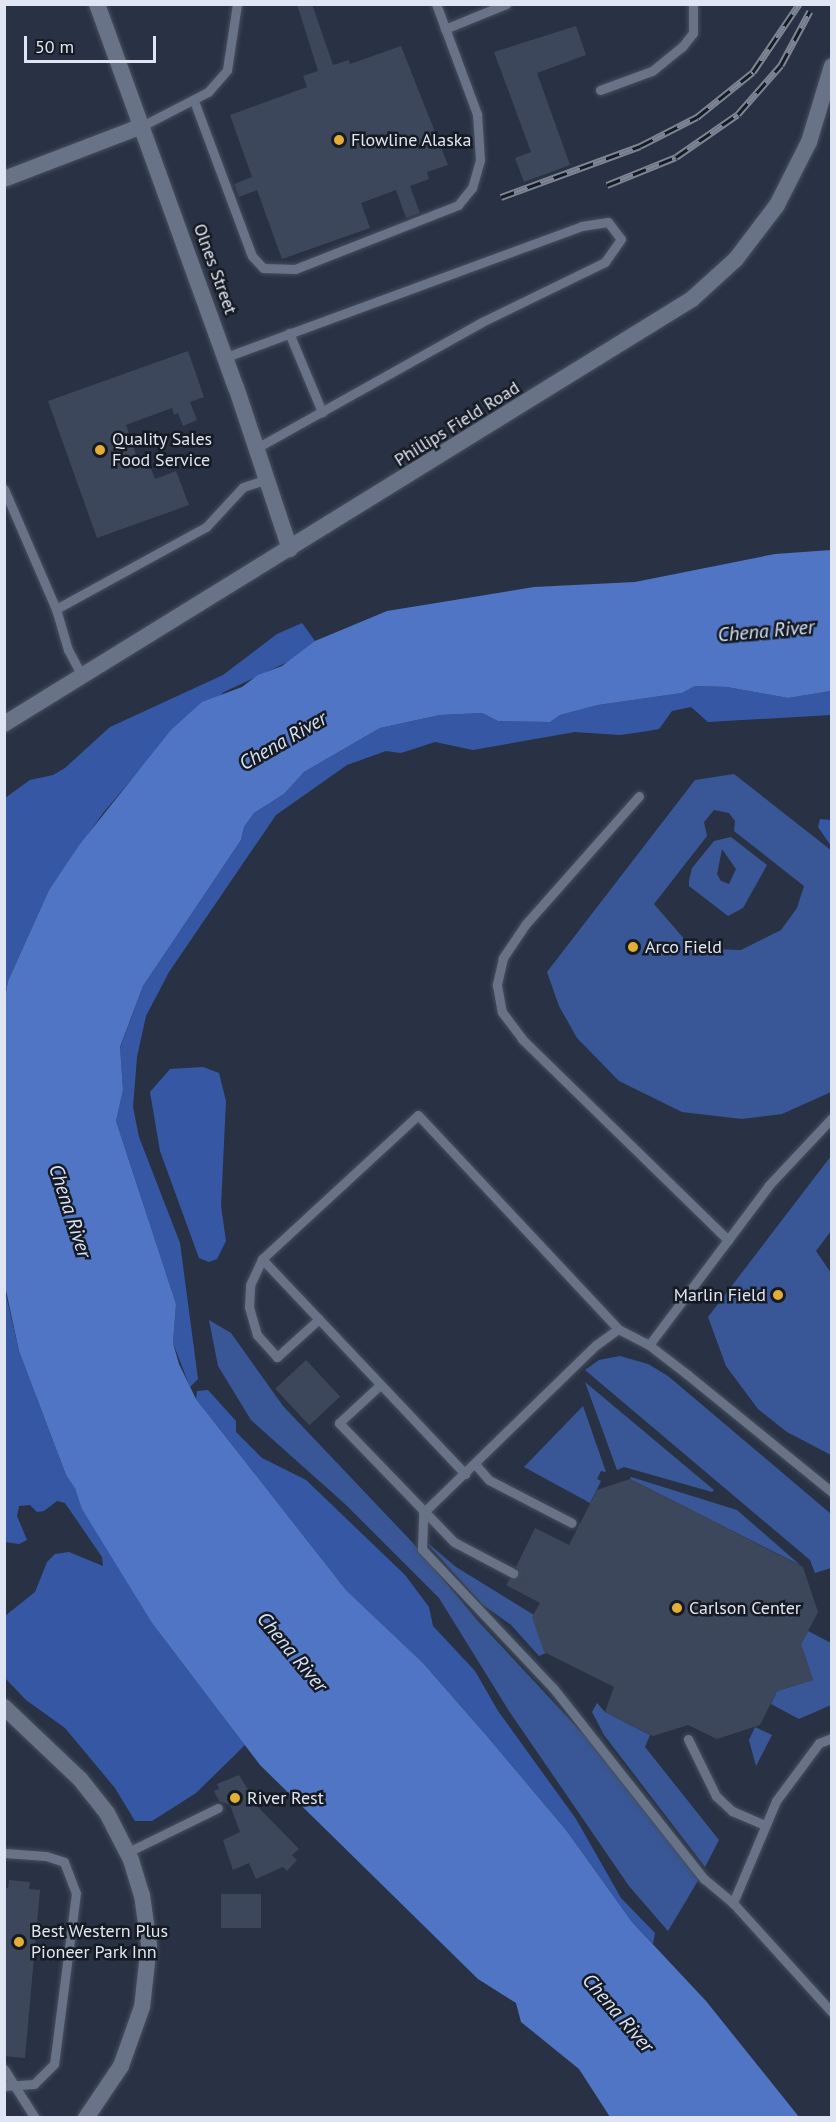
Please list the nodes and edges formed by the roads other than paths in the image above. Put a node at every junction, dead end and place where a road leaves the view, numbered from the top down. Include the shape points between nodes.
1 (97, 4) edge
2 (237, 4) edge
3 (436, 4) edge
4 (506, 4) edge
5 (693, 4) edge
6 (445, 29) junction
7 (831, 66) edge
8 (600, 90) dead end
9 (194, 101) junction
10 (142, 126) junction
11 (4, 179) edge
12 (289, 333) junction
13 (226, 357) junction
14 (322, 412) junction
15 (257, 448) junction
16 (268, 479) junction
17 (4, 489) edge
18 (290, 549) junction
19 (56, 609) junction
20 (82, 676) junction
21 (4, 724) edge
22 (639, 796) dead end
23 (831, 1118) edge
24 (728, 1240) junction
25 (262, 1259) junction
26 (319, 1319) junction
27 (618, 1329) junction
28 (649, 1345) junction
29 (380, 1385) junction
30 (475, 1464) junction
31 (465, 1474) junction
32 (831, 1492) edge
33 (423, 1513) junction
34 (572, 1523) dead end
35 (513, 1573) dead end
36 (4, 1707) edge
37 (831, 1738) edge
38 (688, 1739) dead end
39 (219, 1808) dead end
40 (765, 1825) junction
41 (128, 1852) junction
42 (4, 1853) edge
43 (734, 1903) junction
44 (831, 2012) edge
45 (4, 2069) edge
46 (4, 2086) edge
47 (19, 2087) junction
48 (34, 2118) edge
49 (86, 2118) edge

1 - 10 street, Olnes Street
2 - 9 lane via 227,70 208,93
3 - 6 lane
4 - 6 lane
5 - 8 lane via 693,33 682,47 652,71
6 - 9 lane via 477,114 480,160 472,188 458,205 295,269 263,268 252,256
7 - 18 street, Phillips Field Road via 809,142 786,190 750,243 708,287 673,314
9 - 10 lane
10 - 11 street
10 - 13 street, Olnes Street
12 - 13 lane
12 - 14 lane
12 - 14 lane via 582,226 608,222 621,239 605,262 482,322
13 - 15 street, Olnes Street
14 - 15 lane
15 - 16 street, Olnes Street
16 - 18 street, Olnes Street
16 - 19 lane via 243,487 206,527
17 - 19 lane
18 - 20 street, Phillips Field Road
19 - 20 lane via 68,650
20 - 21 street, Phillips Field Road
22 - 24 lane via 525,925 503,958 497,985 502,1012 522,1039
23 - 24 lane via 769,1185
24 - 28 lane
25 - 26 lane
25 - 26 lane via 250,1285 249,1307 257,1335 278,1357
25 - 27 lane via 418,1115
26 - 29 lane
27 - 28 lane
27 - 30 lane via 596,1345
28 - 32 lane
29 - 31 lane
29 - 33 lane via 339,1423
30 - 31 lane
30 - 34 lane via 489,1480
31 - 33 lane
33 - 35 lane via 454,1542
33 - 43 lane via 422,1549 553,1688 704,1879
36 - 41 street via 94,1795
37 - 40 lane via 819,1743 776,1801
38 - 40 lane via 716,1796 732,1811
39 - 41 lane
40 - 43 lane
41 - 49 street via 147,1918 146,1986 121,2067
42 - 47 lane via 46,1856 64,1862 76,1893 54,2064 34,2084
43 - 44 lane
45 - 47 lane
46 - 47 lane
47 - 48 lane

